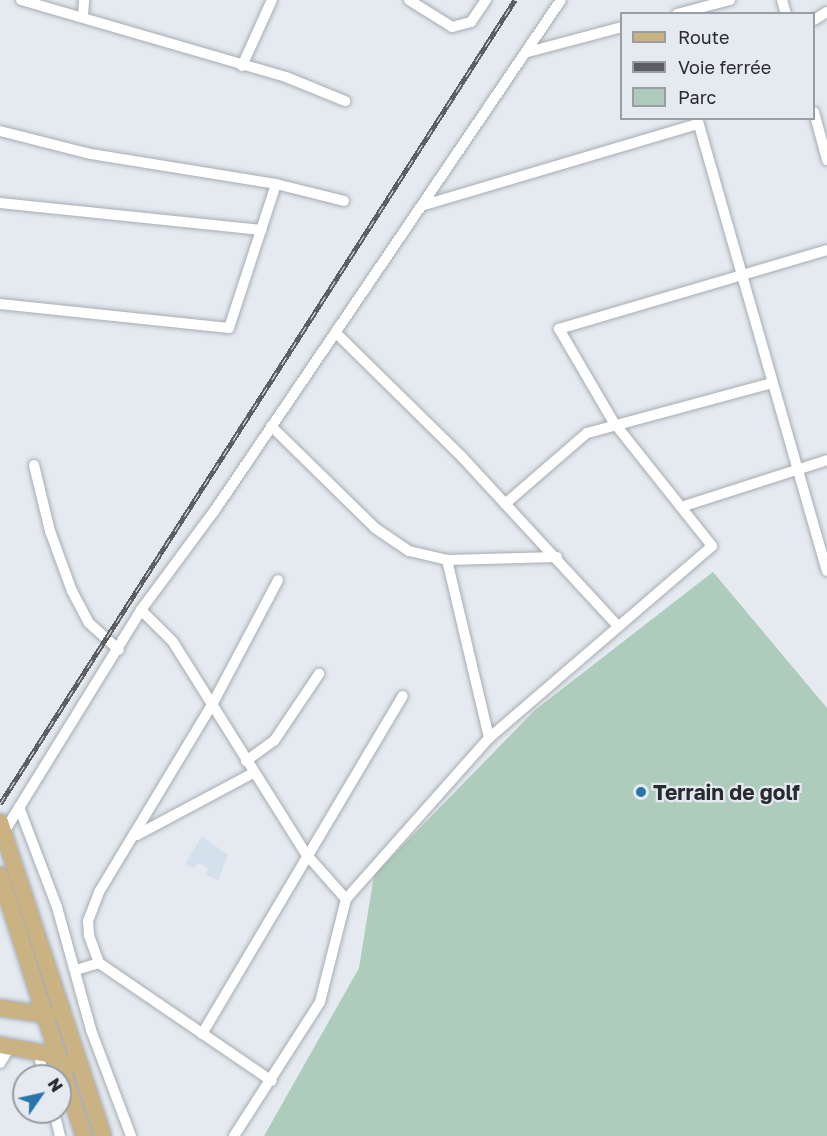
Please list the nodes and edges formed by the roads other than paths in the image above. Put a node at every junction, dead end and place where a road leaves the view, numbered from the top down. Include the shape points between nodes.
1 (21, 0) edge
2 (84, 0) edge
3 (272, 0) edge
4 (409, 0) edge
5 (486, 0) edge
6 (561, 0) edge
7 (730, 0) edge
8 (685, 12) edge
9 (83, 16) junction
10 (620, 27) edge
11 (528, 52) junction
12 (242, 66) junction
13 (345, 101) dead end
14 (815, 116) edge
15 (697, 121) edge
16 (0, 131) edge
17 (824, 133) edge
18 (827, 160) edge
19 (276, 184) junction
20 (344, 201) dead end
21 (0, 203) edge
22 (424, 205) junction
23 (262, 230) junction
24 (827, 250) edge
25 (741, 273) junction
26 (0, 304) edge
27 (336, 333) junction
28 (772, 383) junction
29 (614, 423) junction
30 (271, 426) junction
31 (827, 460) edge
32 (34, 465) dead end
33 (798, 468) junction
34 (506, 504) junction
35 (681, 507) junction
36 (557, 557) junction
37 (447, 560) junction
38 (827, 571) edge
39 (278, 580) dead end
40 (141, 610) junction
41 (617, 625) junction
42 (119, 650) junction
43 (319, 674) dead end
44 (403, 696) dead end
45 (213, 703) junction
46 (489, 738) junction
47 (246, 761) junction
48 (253, 773) junction
49 (19, 807) junction
50 (2, 827) edge
51 (136, 835) junction
52 (306, 854) junction
53 (0, 875) edge
54 (346, 899) junction
55 (99, 963) junction
56 (76, 970) junction
57 (0, 1008) edge
58 (48, 1015) junction
59 (202, 1034) junction
60 (74, 1044) junction
61 (5, 1046) edge
62 (38, 1052) junction
63 (62, 1060) junction
64 (0, 1063) edge
65 (41, 1064) edge
66 (82, 1081) junction
67 (272, 1081) junction
68 (84, 1136) edge
69 (103, 1136) edge
70 (131, 1136) edge
71 (234, 1136) edge

1 - 9 street
2 - 9 street
3 - 12 street
4 - 5 street via 452,27 471,22
6 - 11 street
7 - 8 street
9 - 12 street
10 - 11 street
11 - 22 street
12 - 13 street via 286,77
14 - 17 street
15 - 22 street
15 - 25 street
16 - 19 street via 91,154
17 - 18 street
19 - 20 street
19 - 23 street
21 - 23 street
22 - 27 street
23 - 26 street via 233,325 227,329
24 - 25 street
25 - 28 street
25 - 29 street via 559,329
27 - 30 street
27 - 34 street
28 - 29 street via 693,407
28 - 33 street
29 - 34 street via 587,433 566,448
29 - 35 street
30 - 37 street via 390,540 409,551
30 - 40 street via 159,591
31 - 33 street
32 - 42 street via 50,531 72,591 89,623
33 - 35 street
33 - 38 street
34 - 36 street
35 - 41 street via 712,546
36 - 37 street
36 - 41 street
37 - 46 street
39 - 45 street
40 - 42 street
40 - 45 street via 160,625
41 - 46 street
42 - 49 street
43 - 47 street via 274,741
44 - 52 street via 353,774 323,833
45 - 47 street
45 - 51 street
46 - 54 street
47 - 48 street
48 - 51 street
48 - 52 street
49 - 50 street
49 - 56 street
50 - 60 main road
51 - 55 street via 99,892 88,921
52 - 54 street
52 - 59 street
53 - 58 main road
54 - 67 street via 320,1002
55 - 56 street
55 - 59 street
56 - 70 street via 92,1030
57 - 58 main road
58 - 60 main road via 57,1031
58 - 63 main road
59 - 67 street
60 - 66 main road
61 - 62 main road
61 - 64 street
62 - 63 main road
62 - 65 street
63 - 66 main road
63 - 68 main road
66 - 69 main road
67 - 71 street

